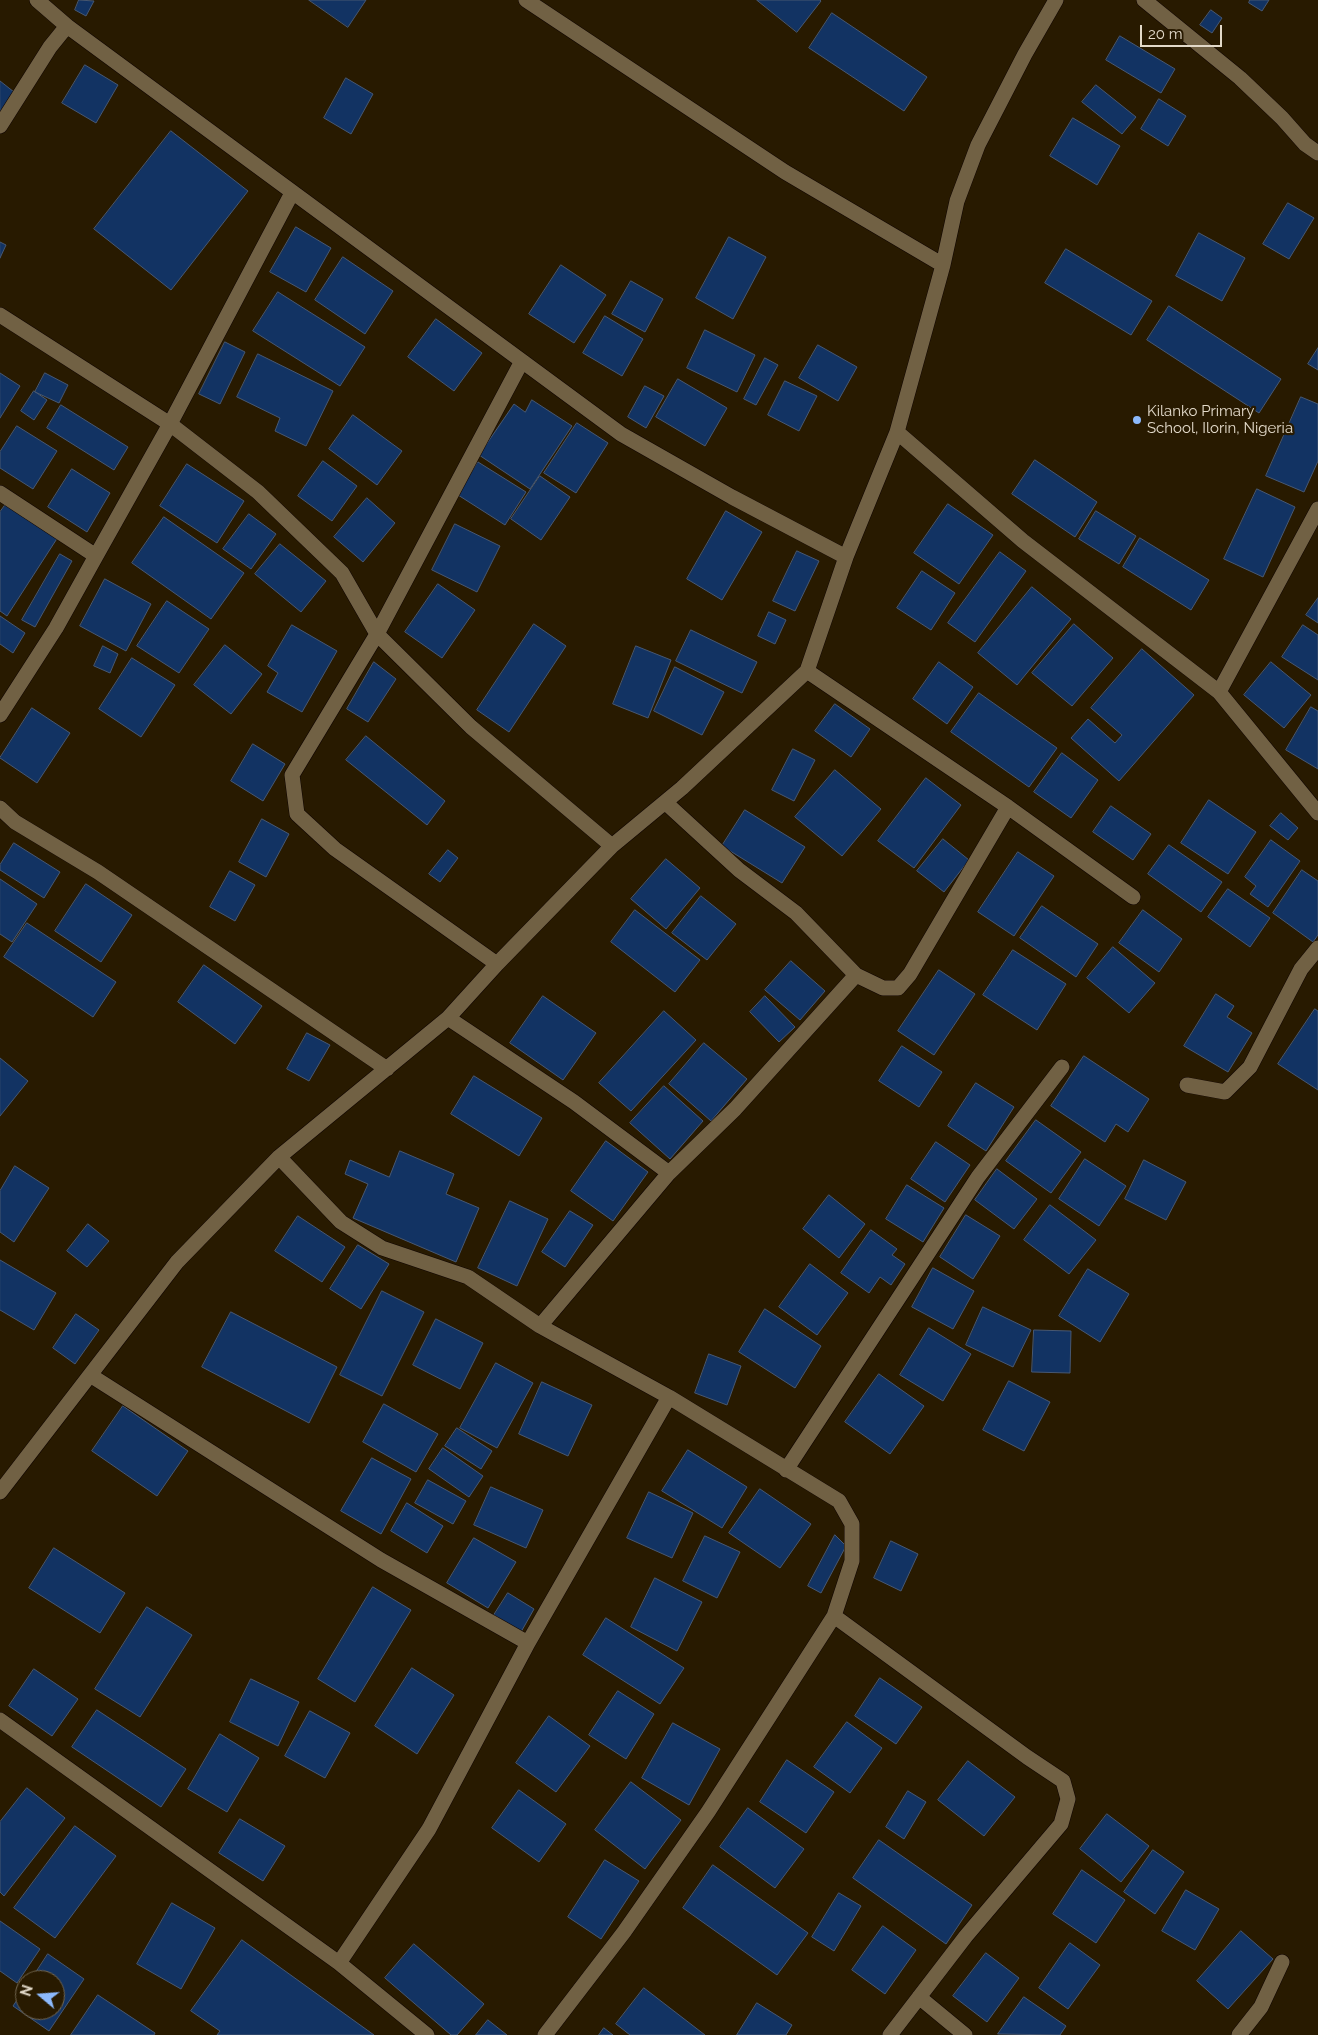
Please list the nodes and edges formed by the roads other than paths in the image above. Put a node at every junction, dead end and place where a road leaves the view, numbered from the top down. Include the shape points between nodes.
1 (37, 0) edge
2 (526, 0) edge
3 (1056, 0) edge
4 (1144, 0) edge
5 (67, 26) junction
6 (0, 126) edge
7 (1318, 153) edge
8 (292, 193) junction
9 (943, 265) junction
10 (0, 315) edge
11 (522, 361) junction
12 (170, 424) junction
13 (897, 432) junction
14 (0, 493) edge
15 (1318, 509) edge
16 (96, 556) junction
17 (846, 557) junction
18 (377, 634) junction
19 (807, 671) junction
20 (1219, 692) junction
21 (0, 716) edge
22 (666, 802) junction
23 (1008, 807) junction
24 (0, 808) edge
25 (1318, 813) edge
26 (612, 846) junction
27 (1133, 897) dead end
28 (1318, 948) edge
29 (497, 964) junction
30 (856, 975) junction
31 (448, 1018) junction
32 (1062, 1067) dead end
33 (387, 1070) junction
34 (1187, 1085) dead end
35 (279, 1157) junction
36 (669, 1173) junction
37 (540, 1326) junction
38 (90, 1375) junction
39 (669, 1397) junction
40 (786, 1470) junction
41 (5, 1477) edge
42 (0, 1492) edge
43 (834, 1616) junction
44 (528, 1643) junction
45 (0, 1720) edge
46 (1282, 1962) dead end
47 (339, 1963) junction
48 (919, 1997) junction
49 (427, 2035) edge
50 (546, 2035) edge
51 (890, 2035) edge
52 (965, 2035) edge
53 (1239, 2035) edge

1 - 5 street
2 - 9 street via 785,172
3 - 9 street via 978,145 957,201
4 - 7 street via 1240,78 1305,144
5 - 6 street
5 - 8 street
8 - 11 street
8 - 12 street
9 - 13 street
10 - 12 street
11 - 17 street via 621,434
11 - 18 street
12 - 16 street
12 - 18 street via 258,492 342,573
13 - 17 street
13 - 20 street via 1023,541
14 - 16 street
15 - 20 street
16 - 21 street via 56,628
17 - 19 street
18 - 26 street via 470,727
18 - 29 street via 292,775 297,814 335,849
19 - 22 street
19 - 23 street
20 - 25 street
22 - 26 street
22 - 30 street via 739,870 796,913
23 - 27 street
23 - 30 street via 910,974 898,988 883,988
24 - 33 street via 15,822 98,872
26 - 29 street
28 - 34 street via 1302,969 1250,1067 1225,1092
29 - 31 street
30 - 36 street via 735,1109
31 - 33 street
31 - 36 street via 574,1102
32 - 40 street via 978,1177
33 - 35 street
35 - 37 street via 341,1222 382,1248 468,1277
35 - 38 street via 177,1262
36 - 37 street
37 - 39 street
38 - 41 street
38 - 44 street via 381,1560
39 - 40 street
39 - 44 street
40 - 43 street via 838,1501 852,1524 852,1561
41 - 42 street
43 - 48 street via 1063,1781 1068,1799 1061,1824
43 - 50 street via 708,1812 624,1932
44 - 47 street via 429,1829
45 - 47 street
46 - 53 street via 1262,2007
47 - 49 street
48 - 51 street
48 - 52 street

